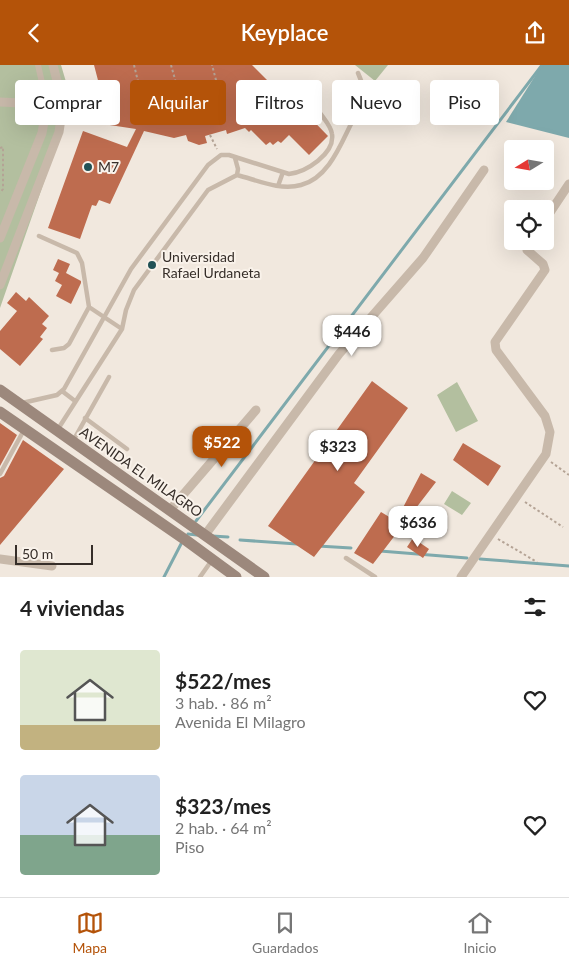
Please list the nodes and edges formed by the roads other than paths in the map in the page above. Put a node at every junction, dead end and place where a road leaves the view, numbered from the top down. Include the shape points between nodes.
1 (38, 65) edge
2 (53, 65) edge
3 (358, 73) dead end
4 (41, 80) edge
5 (57, 80) edge
6 (0, 102) edge
7 (15, 103) edge
8 (322, 116) edge
9 (43, 125) edge
10 (60, 125) edge
11 (236, 158) junction
12 (484, 170) dead end
13 (283, 172) junction
14 (237, 175) junction
15 (569, 184) edge
16 (278, 186) junction
17 (554, 206) edge
18 (40, 236) dead end
19 (0, 238) edge
20 (528, 250) edge
21 (0, 285) edge
22 (89, 307) junction
23 (104, 317) junction
24 (122, 329) junction
25 (52, 350) dead end
26 (109, 377) dead end
27 (0, 390) edge
28 (62, 391) junction
29 (75, 401) junction
30 (19, 404) junction
31 (256, 410) dead end
32 (0, 412) edge
33 (85, 418) junction
34 (25, 429) junction
35 (57, 431) junction
36 (72, 442) junction
37 (127, 449) dead end
38 (0, 474) edge
39 (170, 510) junction
40 (205, 535) junction
41 (0, 559) edge
42 (212, 559) junction
43 (346, 559) dead end
44 (52, 566) dead end
45 (200, 577) edge
46 (236, 577) edge
47 (264, 577) edge
48 (375, 577) edge
49 (461, 577) edge

1 - 4 street
2 - 5 street
3 - 16 lane via 363,96 338,151 309,183
6 - 7 street
8 - 13 lane via 332,133 329,148 308,169 299,173
9 - 19 street
10 - 21 street
11 - 13 lane
11 - 14 lane
11 - 23 lane via 221,155 208,165 131,269
12 - 40 street via 423,258 339,354
13 - 16 lane
14 - 16 lane
14 - 24 lane via 208,190 134,290
15 - 17 street
18 - 22 lane via 77,253 82,263
20 - 49 street via 545,270 495,346 545,416 550,431 544,457
22 - 23 lane
22 - 25 lane via 69,343 64,348
23 - 24 lane
23 - 28 lane
24 - 29 lane
26 - 33 lane
27 - 30 main road, AVENIDA EL MILAGRO
28 - 29 lane
28 - 30 lane
29 - 35 lane
30 - 35 main road, AVENIDA EL MILAGRO
31 - 39 street
32 - 34 main road
33 - 36 lane
33 - 37 lane
34 - 38 lane
34 - 42 main road
35 - 36 main road, AVENIDA EL MILAGRO
36 - 39 main road, AVENIDA EL MILAGRO
39 - 40 main road, AVENIDA EL MILAGRO
40 - 47 main road, AVENIDA EL MILAGRO
41 - 44 street
42 - 45 lane
42 - 46 main road
43 - 48 lane

